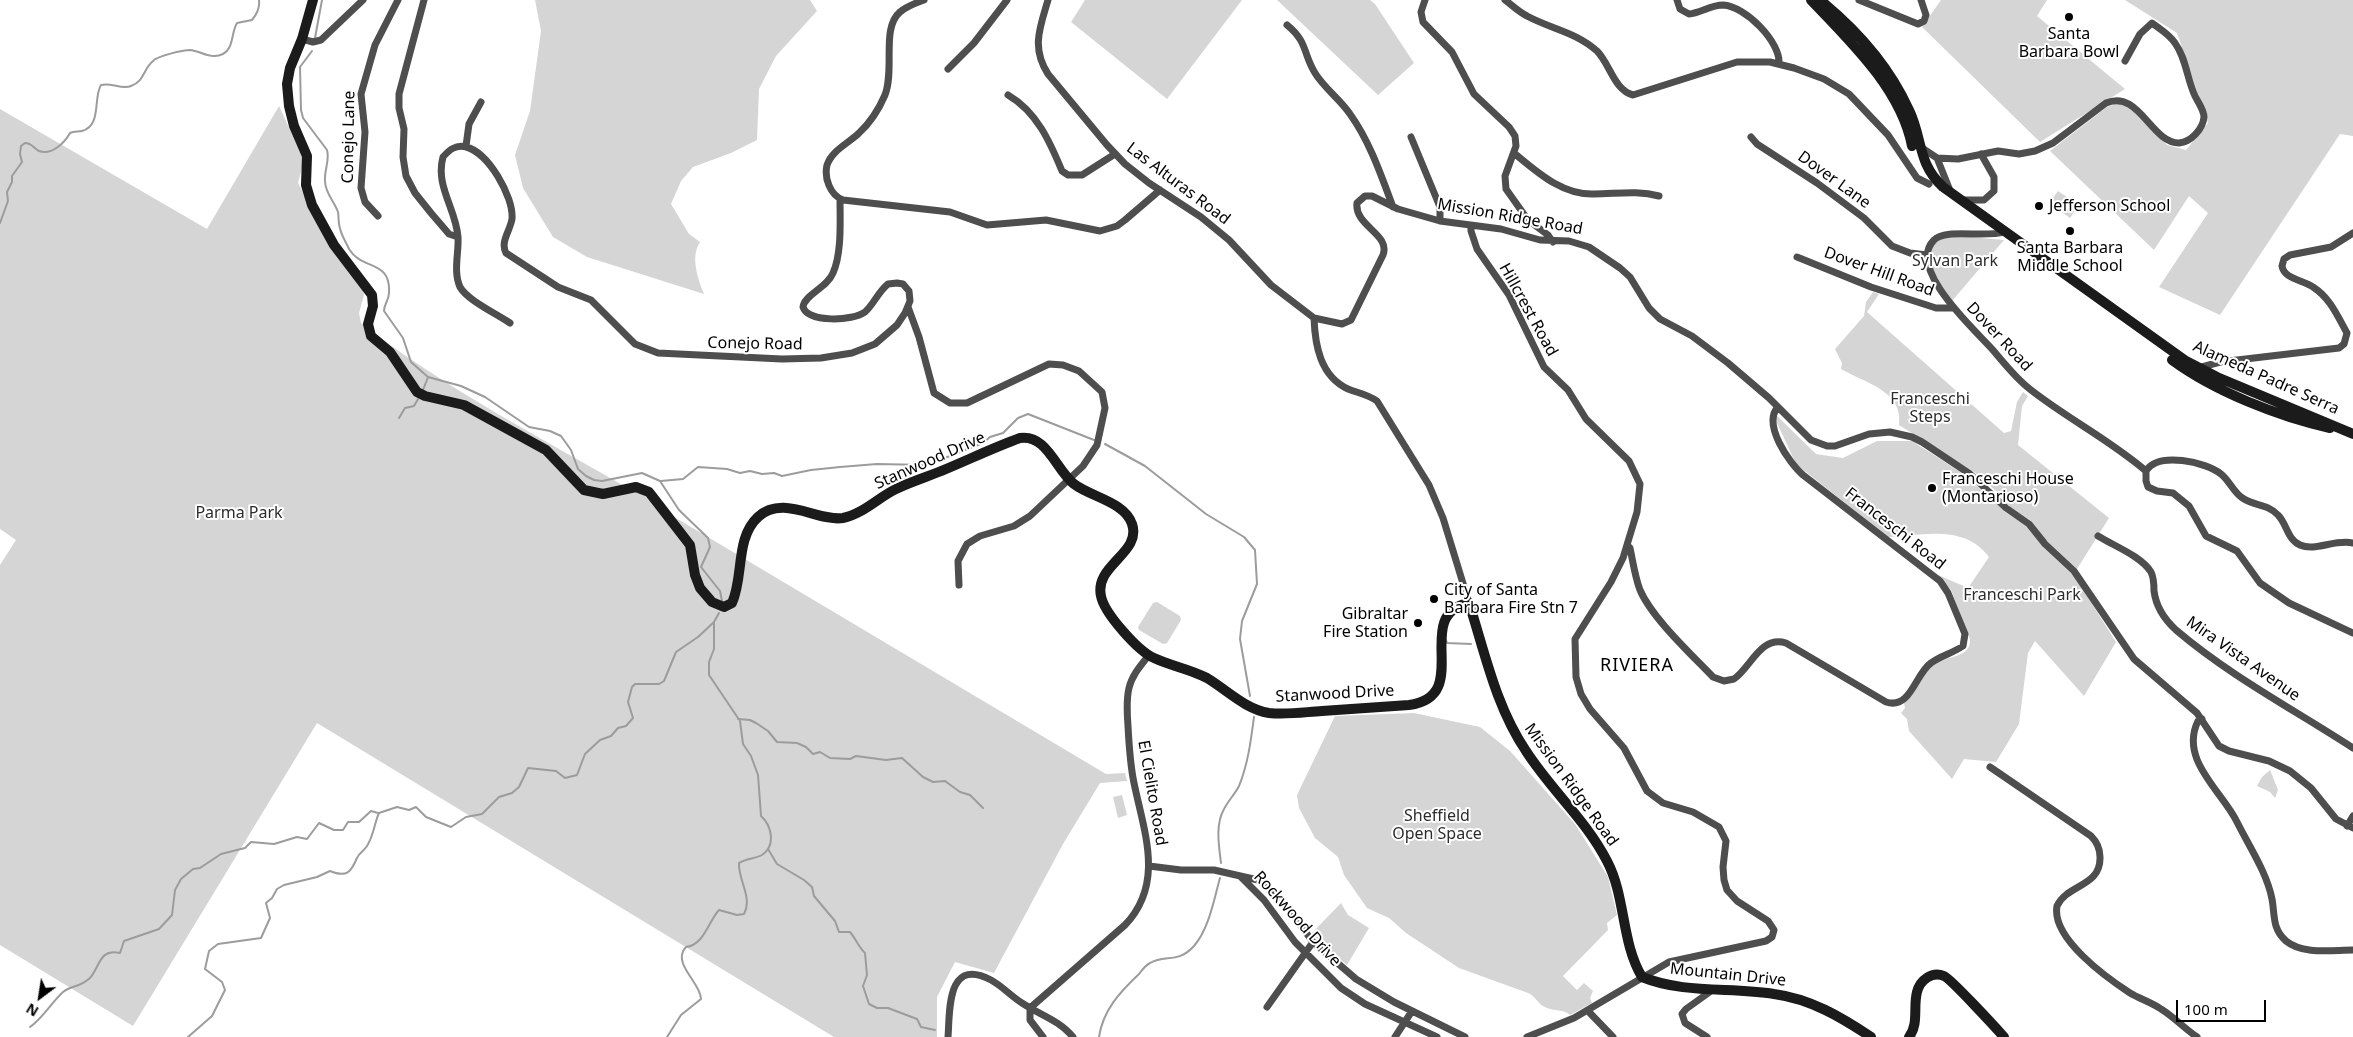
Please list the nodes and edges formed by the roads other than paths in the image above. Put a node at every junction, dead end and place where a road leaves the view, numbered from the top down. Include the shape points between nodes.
1 (313, 0) edge
2 (363, 0) edge
3 (398, 0) edge
4 (424, 0) edge
5 (924, 0) edge
6 (1007, 0) edge
7 (1048, 0) edge
8 (1425, 0) edge
9 (1506, 0) edge
10 (1677, 0) edge
11 (1811, 0) edge
12 (1820, 0) edge
13 (1859, 0) edge
14 (1921, 0) edge
15 (1287, 25) dead end
16 (302, 39) junction
17 (2125, 61) dead end
18 (1779, 64) junction
19 (948, 69) dead end
20 (1008, 95) dead end
21 (481, 102) dead end
22 (1412, 137) dead end
23 (1751, 137) dead end
24 (466, 146) junction
25 (1919, 146) junction
26 (1514, 153) junction
27 (1115, 154) junction
28 (1981, 154) junction
29 (1937, 158) junction
30 (1929, 184) junction
31 (1160, 190) junction
32 (1951, 193) junction
33 (1659, 196) dead end
34 (840, 199) junction
35 (1960, 200) junction
36 (1393, 207) junction
37 (378, 216) dead end
38 (1440, 221) junction
39 (1471, 226) junction
40 (2004, 232) junction
41 (2353, 233) edge
42 (458, 237) junction
43 (1553, 242) junction
44 (1927, 255) junction
45 (1797, 257) dead end
46 (908, 307) junction
47 (1954, 308) junction
48 (2121, 315) junction
49 (1314, 318) junction
50 (510, 323) dead end
51 (2198, 368) junction
52 (1778, 407) junction
53 (2352, 433) edge
54 (2146, 471) junction
55 (1068, 479) junction
56 (2098, 536) dead end
57 (2353, 543) edge
58 (1628, 546) junction
59 (959, 585) dead end
60 (1469, 603) junction
61 (2353, 633) edge
62 (1149, 655) junction
63 (2202, 720) junction
64 (2353, 748) edge
65 (1990, 767) dead end
66 (2353, 816) edge
67 (2350, 827) edge
68 (1149, 866) junction
69 (1241, 877) junction
70 (1313, 942) junction
71 (2353, 950) edge
72 (1305, 953) junction
73 (1642, 977) junction
74 (1711, 991) junction
75 (1267, 1007) dead end
76 (1030, 1008) junction
77 (1412, 1011) junction
78 (1588, 1011) junction
79 (1405, 1022) junction
80 (948, 1037) edge
81 (1043, 1037) edge
82 (1073, 1037) edge
83 (1395, 1037) edge
84 (1436, 1037) edge
85 (1465, 1037) edge
86 (1527, 1037) edge
87 (1613, 1037) edge
88 (1707, 1037) edge
89 (1871, 1037) edge
90 (1909, 1037) edge
91 (2004, 1037) edge
92 (2197, 1037) edge

1 - 16 main road, Stanwood Drive
2 - 16 street via 322,40
3 - 37 street, Conejo Lane via 375,45 361,94 366,132 361,188 365,202
4 - 42 street via 399,94 404,129 404,166 415,193 449,234
5 - 34 street via 903,10 892,21 890,76 882,102 866,127 828,162 826,170 830,188
6 - 19 street via 974,43
7 - 27 street, Las Alturas Road via 1037,36 1041,61 1048,74
8 - 26 street via 1421,12 1423,22 1456,58 1474,94 1513,133
9 - 18 street via 1527,16 1571,33 1589,45 1605,60 1621,88 1633,95 1737,62
10 - 18 street via 1680,8 1689,14 1724,5 1749,16 1759,25 1776,52
11 - 30 main road, Alameda Padre Serra via 1877,74 1906,122 1916,160
12 - 25 main road, Alameda Padre Serra via 1847,23 1885,68 1908,108
13 - 14 street via 1918,24 1926,15
15 - 36 street via 1302,41 1317,77 1337,97 1358,126
16 - 55 main road, Stanwood Drive via 290,68 287,93 291,116 308,156 307,191 332,242 372,293 368,324 371,336 393,355 417,392 464,405 546,450 584,490 603,494 636,487 649,492 690,545 697,582 717,606 726,607 732,603 747,537 755,521 767,512 797,509 833,518 845,517 902,486 1023,437 1042,446
17 - 28 street via 2140,34 2152,23 2174,42 2204,115 2202,123 2186,142 2172,142 2131,106 2116,101 2106,103 2053,143 2035,151
18 - 30 street via 1813,74 1848,94 1888,135 1917,178
20 - 27 street via 1043,130 1062,171 1068,175 1082,175
21 - 24 street via 469,124
22 - 38 street via 1440,207
23 - 44 street, Dover Lane via 1864,218 1888,244 1906,252
24 - 42 street via 449,150 442,164 443,184
24 - 46 street, Conejo Road via 492,167 503,186 512,211 504,243 506,253 558,287 591,300 629,339 648,351 744,358 835,357 875,344 897,325
25 - 29 street
25 - 32 main road, Alameda Padre Serra via 1929,172
26 - 33 street via 1566,190 1585,194
26 - 43 street via 1505,176 1506,189 1528,220
27 - 31 street, Las Alturas Road
28 - 29 street via 1958,159
28 - 35 street via 1994,177 1994,191 1984,200
29 - 32 street
30 - 40 main road, Alameda Padre Serra via 1985,223
31 - 34 street via 1125,220 1100,230 1046,220 987,224 954,212
31 - 49 street, Las Alturas Road via 1229,240 1282,294
32 - 35 main road, Alameda Padre Serra
34 - 46 street, Conejo Road via 840,230 834,273 826,285 805,300 804,311 824,318 853,317 864,312 882,288 892,283 903,284 909,291
35 - 40 main road, Alameda Padre Serra
36 - 38 street, Mission Ridge Road
36 - 49 street, Mission Ridge Road via 1368,196 1359,200 1359,214 1383,241 1385,252 1351,320 1342,324
38 - 39 street, Mission Ridge Road
39 - 43 street, Mission Ridge Road via 1508,230
39 - 58 street, Hillcrest Road via 1477,248 1512,300 1544,367 1568,390 1586,419 1629,461 1636,473 1640,491
40 - 44 street via 1988,236 1942,234 1931,242
40 - 48 main road, Alameda Padre Serra
41 - 51 street via 2331,248 2290,255 2282,266 2286,274 2311,285 2333,306 2347,333 2342,346 2220,362
42 - 50 street via 457,275 460,286 467,296
43 - 52 street, Mission Ridge Road via 1578,243 1610,260 1630,278 1660,319 1709,349
44 - 47 street, Dover Road via 1938,287
45 - 47 street, Dover Hill Road via 1871,288 1936,308
46 - 55 street via 920,337 934,393 945,401 967,402 1048,364 1064,365 1079,371 1102,392 1106,408 1097,445 1084,466
47 - 54 street, Dover Road via 2030,389 2103,437
48 - 51 main road, Alameda Padre Serra
48 - 53 main road, Alameda Padre Serra via 2168,357 2208,382 2299,421
49 - 60 street, Mission Ridge Road via 1321,361 1330,376 1376,401 1421,470 1441,513
51 - 53 main road, Alameda Padre Serra
52 - 58 street, Franceschi Road via 1772,421 1790,463 1940,581 1965,634 1963,646 1929,664 1905,698 1896,703 1886,702 1780,642 1764,646 1734,679 1718,680 1647,602
52 - 63 street, Mission Ridge Road via 1804,435 1819,444 1836,446 1879,432 1900,434 1922,442 1970,474 2006,508 2029,524 2045,544 2074,570 2134,660 2190,706
54 - 57 street via 2164,461 2189,461 2210,467 2222,475 2242,498 2274,511 2282,519 2291,538 2300,545 2312,548 2333,542
54 - 61 street via 2148,487 2173,493 2190,506 2206,536 2237,551 2260,583 2289,603
55 - 59 street via 1041,507 1019,523 980,536 968,544 958,561
55 - 62 main road, Stanwood Drive via 1122,510 1132,522 1131,543 1105,574 1100,594 1116,620
56 - 64 street, Mira Vista Avenue via 2146,567 2153,577 2163,616 2189,641 2250,684
58 - 73 street, Hillcrest Road via 1611,582 1575,640 1576,677 1581,694 1624,748 1647,791 1663,803 1693,812 1720,827 1726,841 1723,867 1727,890 1737,902 1768,920 1774,930 1766,941 1669,962
60 - 62 main road, Stanwood Drive via 1454,607 1445,617 1439,684 1430,698 1414,704 1267,712 1249,706 1205,677
60 - 73 main road, Mission Ridge Road via 1489,670 1519,740 1576,812 1610,867 1633,958
62 - 68 street, El Cielito Road via 1132,678 1127,705 1132,776 1147,839
63 - 67 street, Mission Ridge Road via 2219,746 2290,771 2311,788 2336,819
63 - 71 street via 2198,721 2194,732 2197,760 2231,810 2270,889 2274,923 2280,935 2304,949
65 - 92 street via 2096,841 2100,861 2096,874 2057,906 2058,920 2067,938 2110,979 2162,1010
66 - 67 street
68 - 69 street, Rockwood Drive via 1214,870
68 - 76 street, El Cielito Road via 1142,900 1129,920
69 - 70 street, Rockwood Drive via 1258,880 1276,893
69 - 72 street, Rockwood Drive via 1264,900
70 - 72 street
70 - 77 street, Rockwood Drive via 1363,984
72 - 75 street
72 - 79 street, Rockwood Drive via 1352,996
73 - 74 main road, Mountain Drive via 1653,982
73 - 78 street
74 - 88 street via 1682,1014 1685,1023
74 - 89 main road, Mountain Drive via 1772,993 1798,999 1833,1013
76 - 80 street via 990,980 975,974 967,976 957,982 951,995
76 - 81 street via 1031,1022
76 - 82 street via 1062,1025
77 - 79 street
77 - 85 street, Rockwood Drive
78 - 86 street
78 - 87 street
79 - 83 street
79 - 84 street, Rockwood Drive
90 - 91 main road via 1915,1024 1919,986 1926,978 1936,975 1952,982

